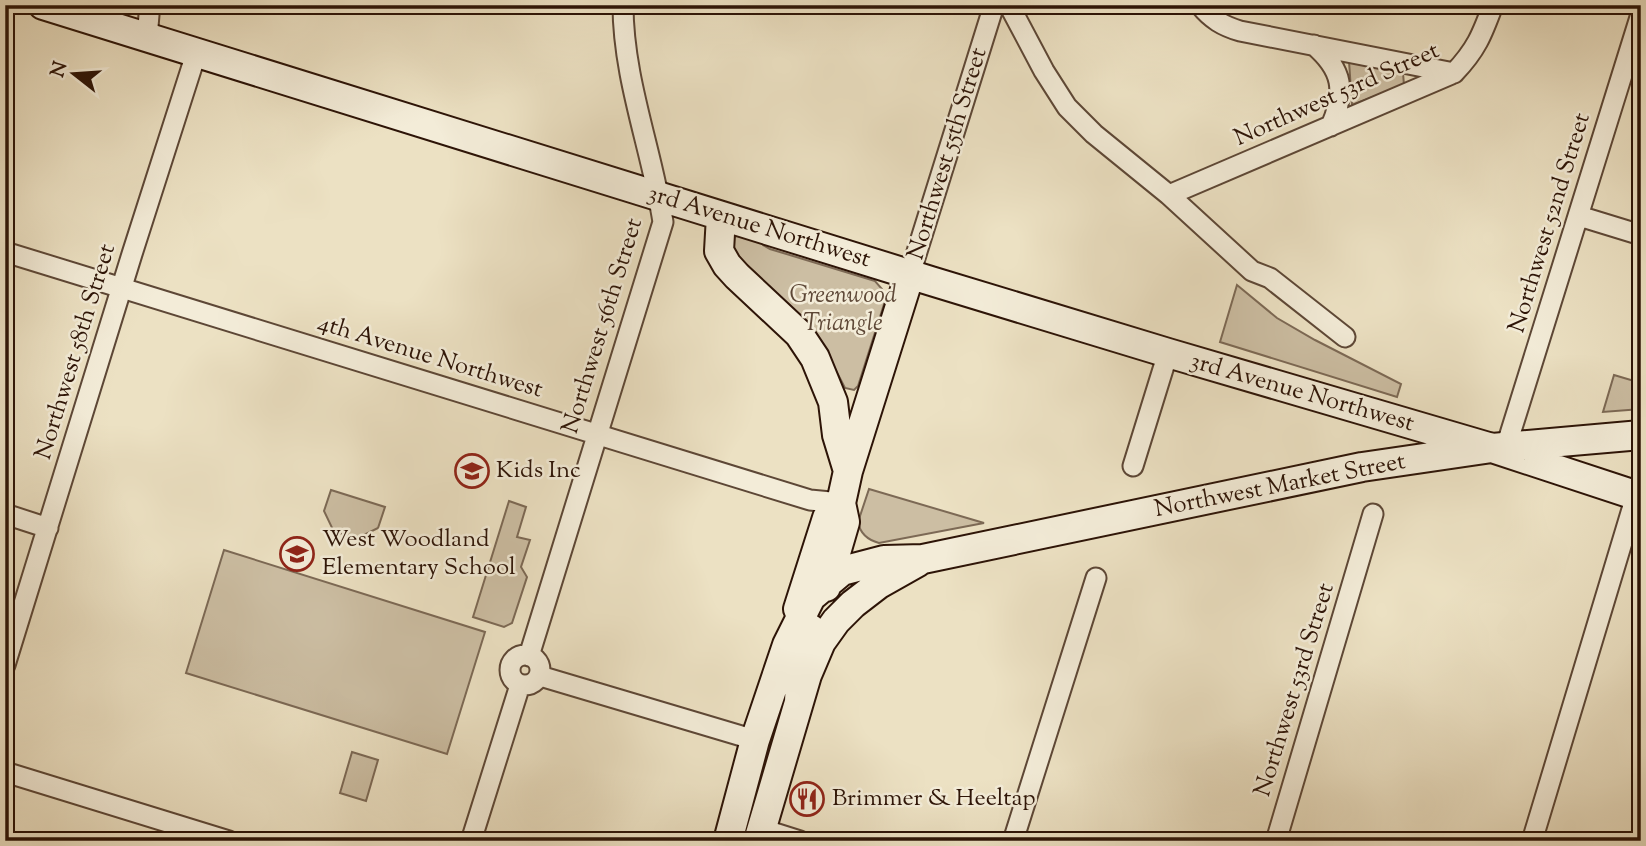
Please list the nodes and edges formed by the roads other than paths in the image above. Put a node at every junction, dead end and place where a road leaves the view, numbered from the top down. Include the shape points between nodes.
1 (43, 5) edge
2 (147, 5) edge
3 (624, 5) edge
4 (994, 5) edge
5 (1009, 5) edge
6 (1200, 5) edge
7 (1493, 5) edge
8 (1641, 14) edge
9 (147, 38) junction
10 (1314, 45) junction
11 (196, 54) junction
12 (1454, 73) junction
13 (1332, 126) junction
14 (1169, 195) junction
15 (659, 196) junction
16 (721, 216) junction
17 (1579, 216) junction
18 (1641, 235) edge
19 (5, 252) edge
20 (910, 274) junction
21 (122, 288) junction
22 (1345, 337) dead end
23 (1168, 353) junction
24 (1375, 414) junction
25 (597, 434) junction
26 (1641, 435) edge
27 (1564, 442) junction
28 (1499, 448) junction
29 (1392, 462) junction
30 (1133, 466) dead end
31 (848, 471) junction
32 (1597, 483) junction
33 (1639, 497) edge
34 (841, 503) junction
35 (5, 514) edge
36 (1373, 514) dead end
37 (48, 527) junction
38 (923, 559) junction
39 (1096, 578) dead end
40 (827, 583) junction
41 (787, 645) junction
42 (529, 656) junction
43 (5, 665) edge
44 (540, 676) junction
45 (520, 685) junction
46 (799, 701) junction
47 (755, 740) junction
48 (5, 772) edge
49 (760, 835) edge
50 (229, 841) edge
51 (471, 841) edge
52 (728, 841) edge
53 (800, 841) edge
54 (1013, 841) edge
55 (1276, 841) edge
56 (1532, 841) edge

1 - 9 street, 3rd Avenue Northwest
2 - 9 street
3 - 15 street, Northwest 56th Street via 623,30
4 - 20 street, Northwest 55th Street
5 - 14 street via 1067,107
6 - 10 street via 1227,27
7 - 12 street, Northwest 53rd Street via 1471,55
8 - 17 street, Northwest 52nd Street
9 - 11 street, 3rd Avenue Northwest
10 - 12 street
10 - 13 street via 1326,55 1339,79 1339,109
11 - 15 street, 3rd Avenue Northwest
11 - 21 street, Northwest 58th Street
12 - 13 street, Northwest 53rd Street
13 - 14 street, Northwest 53rd Street
14 - 22 street via 1252,271 1270,278
15 - 16 street, 3rd Avenue Northwest
15 - 25 street, Northwest 56th Street via 663,222
16 - 20 street, 3rd Avenue Northwest
16 - 31 street via 719,251 727,264 799,334 815,358 832,402
17 - 18 street
17 - 28 street, Northwest 52nd Street
19 - 21 street, 4th Avenue Northwest
20 - 23 street, 3rd Avenue Northwest
20 - 31 street, Northwest 55th Street
21 - 25 street, 4th Avenue Northwest
21 - 37 street, Northwest 58th Street
23 - 24 street, 3rd Avenue Northwest
23 - 30 street
24 - 28 street, 3rd Avenue Northwest
24 - 29 street
25 - 34 street, 4th Avenue Northwest via 810,500
25 - 42 street, Northwest 56th Street
26 - 27 street, Northwest Market Street
27 - 28 street, Northwest Market Street
27 - 32 street, 3rd Avenue Northwest via 1567,456
28 - 29 street, Northwest Market Street
28 - 32 street, 3rd Avenue Northwest
29 - 38 street, Northwest Market Street
31 - 34 street, Northwest 55th Street
32 - 33 street, 3rd Avenue Northwest
33 - 56 street
34 - 40 street, Northwest 55th Street via 845,522
34 - 41 street, Northwest 55th Street via 825,520
35 - 37 street
36 - 55 street, Northwest 53rd Street
37 - 43 street, Northwest 58th Street
38 - 40 street, Northwest Market Street via 884,560 842,571
38 - 46 street, Northwest Market Street via 879,584 836,621 821,642
39 - 54 street
40 - 41 street, Northwest Market Street via 811,597
40 - 46 street, Northwest 55th Street via 802,649
41 - 47 street, Northwest Market Street
42 - 44 street via 538,662
42 - 45 street via 519,656 510,668 512,679
44 - 45 street via 529,685
44 - 47 street
45 - 51 street
46 - 49 street, Northwest Market Street
47 - 52 street, Northwest Market Street
48 - 50 street
49 - 53 street

